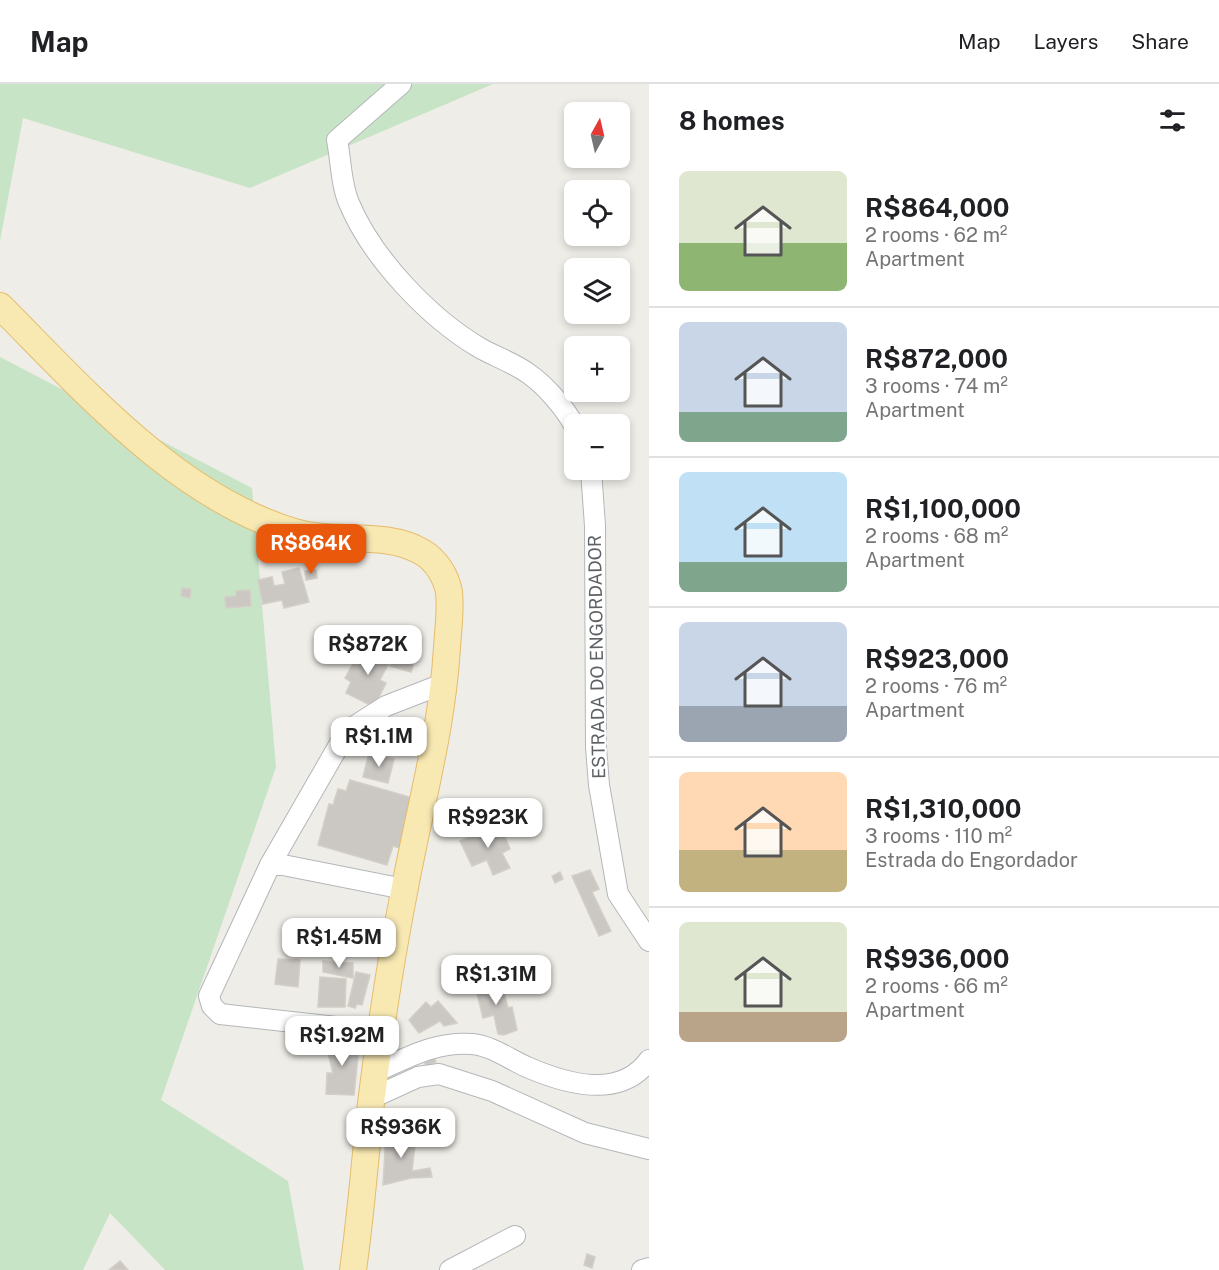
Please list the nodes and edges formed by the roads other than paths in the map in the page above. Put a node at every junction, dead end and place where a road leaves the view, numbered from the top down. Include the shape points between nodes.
1 (401, 84) edge
2 (0, 306) edge
3 (565, 414) edge
4 (592, 480) edge
5 (445, 683) junction
6 (270, 865) junction
7 (404, 889) junction
8 (649, 940) edge
9 (382, 1032) junction
10 (649, 1060) edge
11 (375, 1072) junction
12 (372, 1098) junction
13 (649, 1149) edge
14 (515, 1236) dead end
15 (649, 1268) edge
16 (353, 1270) edge
17 (450, 1270) edge
18 (642, 1270) edge

1 - 3 street via 337,140 348,202 374,248 428,308 478,347 529,374
2 - 5 main road via 126,430 184,475 236,507 295,532 396,543 422,552 439,566 449,594
4 - 8 street, ESTRADA DO ENGORDADOR via 599,785 618,894
5 - 6 street via 386,706 347,731
5 - 7 main road
6 - 7 street
6 - 9 street via 209,996 212,1006 220,1014
7 - 9 main road
9 - 11 main road
10 - 11 street via 627,1081 592,1085 559,1080 492,1050 462,1044 426,1049
11 - 12 main road
12 - 13 street via 418,1077 439,1074 492,1091 601,1139
12 - 16 main road
14 - 17 street
15 - 18 street

